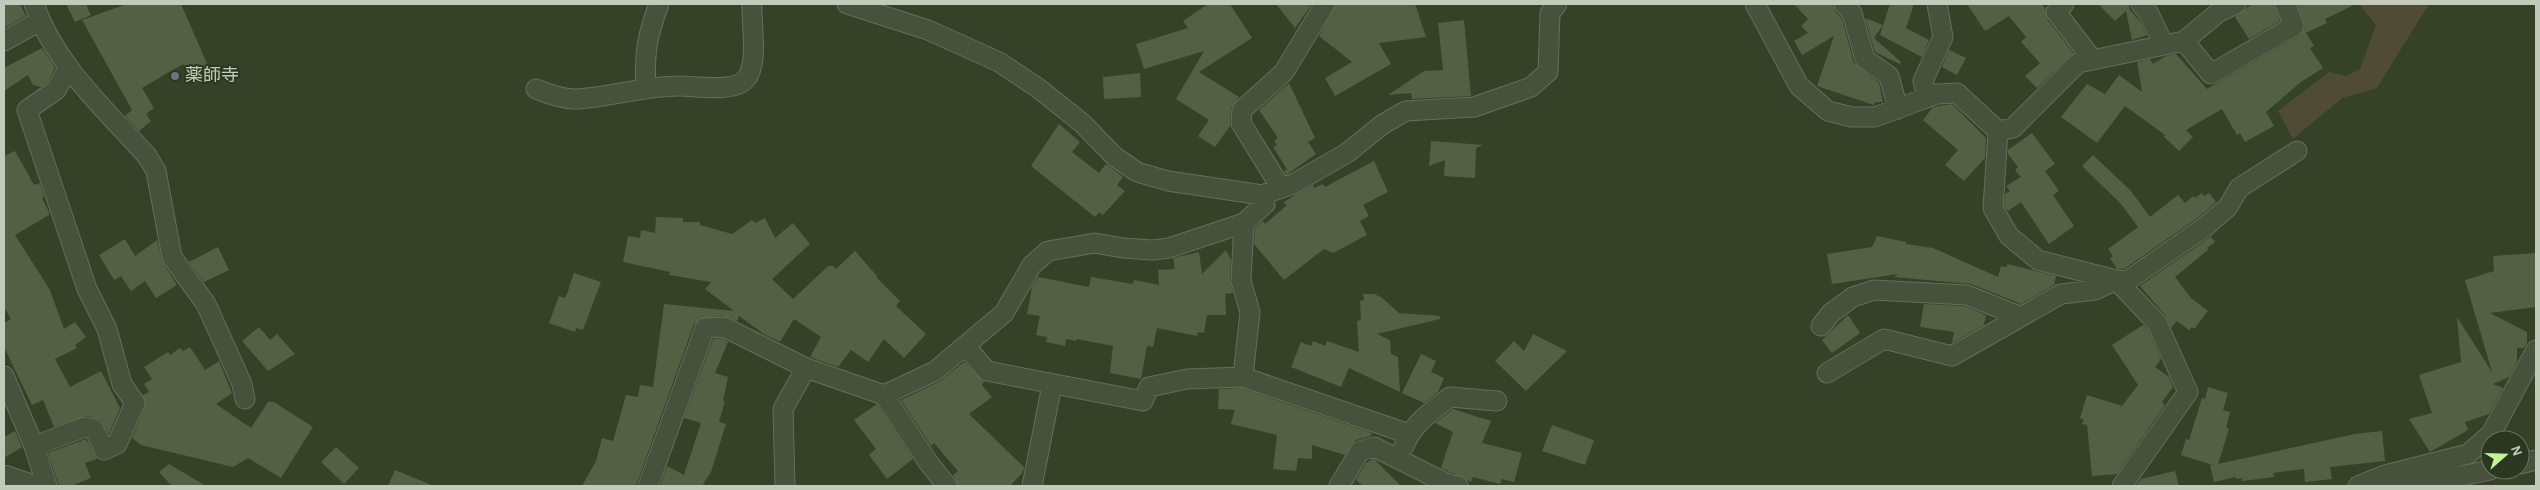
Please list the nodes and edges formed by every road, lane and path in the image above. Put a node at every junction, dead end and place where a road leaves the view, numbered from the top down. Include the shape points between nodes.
1 (659, 4) edge
2 (752, 4) edge
3 (847, 4) edge
4 (1325, 4) edge
5 (1557, 4) edge
6 (1755, 4) edge
7 (1844, 4) edge
8 (1937, 4) edge
9 (2064, 4) edge
10 (2141, 4) edge
11 (2236, 4) edge
12 (2285, 4) edge
13 (37, 12) edge
14 (4, 41) edge
15 (2184, 41) junction
16 (2164, 45) junction
17 (2092, 59) junction
18 (68, 69) junction
19 (646, 88) junction
20 (536, 89) dead end
21 (1927, 98) junction
22 (1898, 109) junction
23 (1998, 131) junction
24 (2297, 150) dead end
25 (1281, 188) junction
26 (1262, 195) junction
27 (1244, 223) junction
28 (2116, 280) junction
29 (2019, 316) junction
30 (1821, 326) dead end
31 (965, 346) junction
32 (2536, 350) edge
33 (806, 368) junction
34 (1827, 373) dead end
35 (4, 376) edge
36 (1243, 377) junction
37 (1052, 385) junction
38 (884, 395) junction
39 (244, 399) dead end
40 (1497, 401) dead end
41 (1409, 434) junction
42 (34, 446) junction
43 (1399, 459) junction
44 (2480, 472) edge
45 (4, 475) edge
46 (2385, 480) junction
47 (44, 486) edge
48 (648, 486) edge
49 (785, 486) edge
50 (947, 486) edge
51 (1032, 486) edge
52 (1339, 486) edge
53 (1458, 486) edge
54 (2122, 486) edge
55 (2358, 486) edge
56 (2362, 486) edge

1 - 19 street via 644,56
2 - 19 street via 753,63 746,79 733,88
3 - 26 street via 928,30 998,62 1038,88 1082,124 1115,157 1137,172 1168,181
4 - 25 street via 1284,72 1242,110 1241,122
5 - 25 street via 1550,13 1548,72 1531,87 1474,107 1406,111 1383,124 1347,153
6 - 22 street via 1799,86 1828,111 1852,117 1875,117
7 - 22 street via 1852,13 1865,59 1889,76
8 - 21 street via 1943,38 1923,81
9 - 17 street via 2056,12
10 - 16 street
11 - 15 street via 2219,12
12 - 15 street via 2294,26 2211,74
13 - 14 street
13 - 18 street
15 - 16 street
16 - 17 street
17 - 23 street via 2078,63 2013,128
18 - 39 street via 147,156 156,171 172,257 206,304 242,384
18 - 42 street via 56,90 27,110 87,289 107,329 122,384 135,403 117,444 104,450 94,429 84,427
19 - 20 street via 576,99 553,96
21 - 22 street
21 - 23 street via 1957,93
23 - 28 street via 1993,208 2009,236 2038,260
24 - 28 street via 2239,188 2228,207 2206,226 2127,281
25 - 26 street
26 - 27 street via 1266,204
27 - 31 street via 1169,248 1152,250 1095,243 1048,250 1032,265 1004,313
27 - 36 street via 1241,282 1250,312
28 - 29 street via 2095,290 2062,294
28 - 54 street via 2157,323 2188,392
29 - 30 street via 1967,295 1874,290 1853,297 1831,313
29 - 34 street via 1952,356 1884,339
31 - 37 street via 987,371
31 - 38 street via 935,371
32 - 46 street via 2491,434 2468,454
33 - 38 street
33 - 48 street via 724,327 705,328
33 - 49 street via 783,409
35 - 42 street
36 - 37 street via 1187,379 1148,387 1143,401
36 - 41 street
37 - 51 street
38 - 50 street
40 - 41 street via 1450,397
41 - 43 street
42 - 47 street
43 - 52 street via 1374,446 1360,451
43 - 53 street
44 - 46 street
45 - 47 street
46 - 55 street
46 - 56 street

